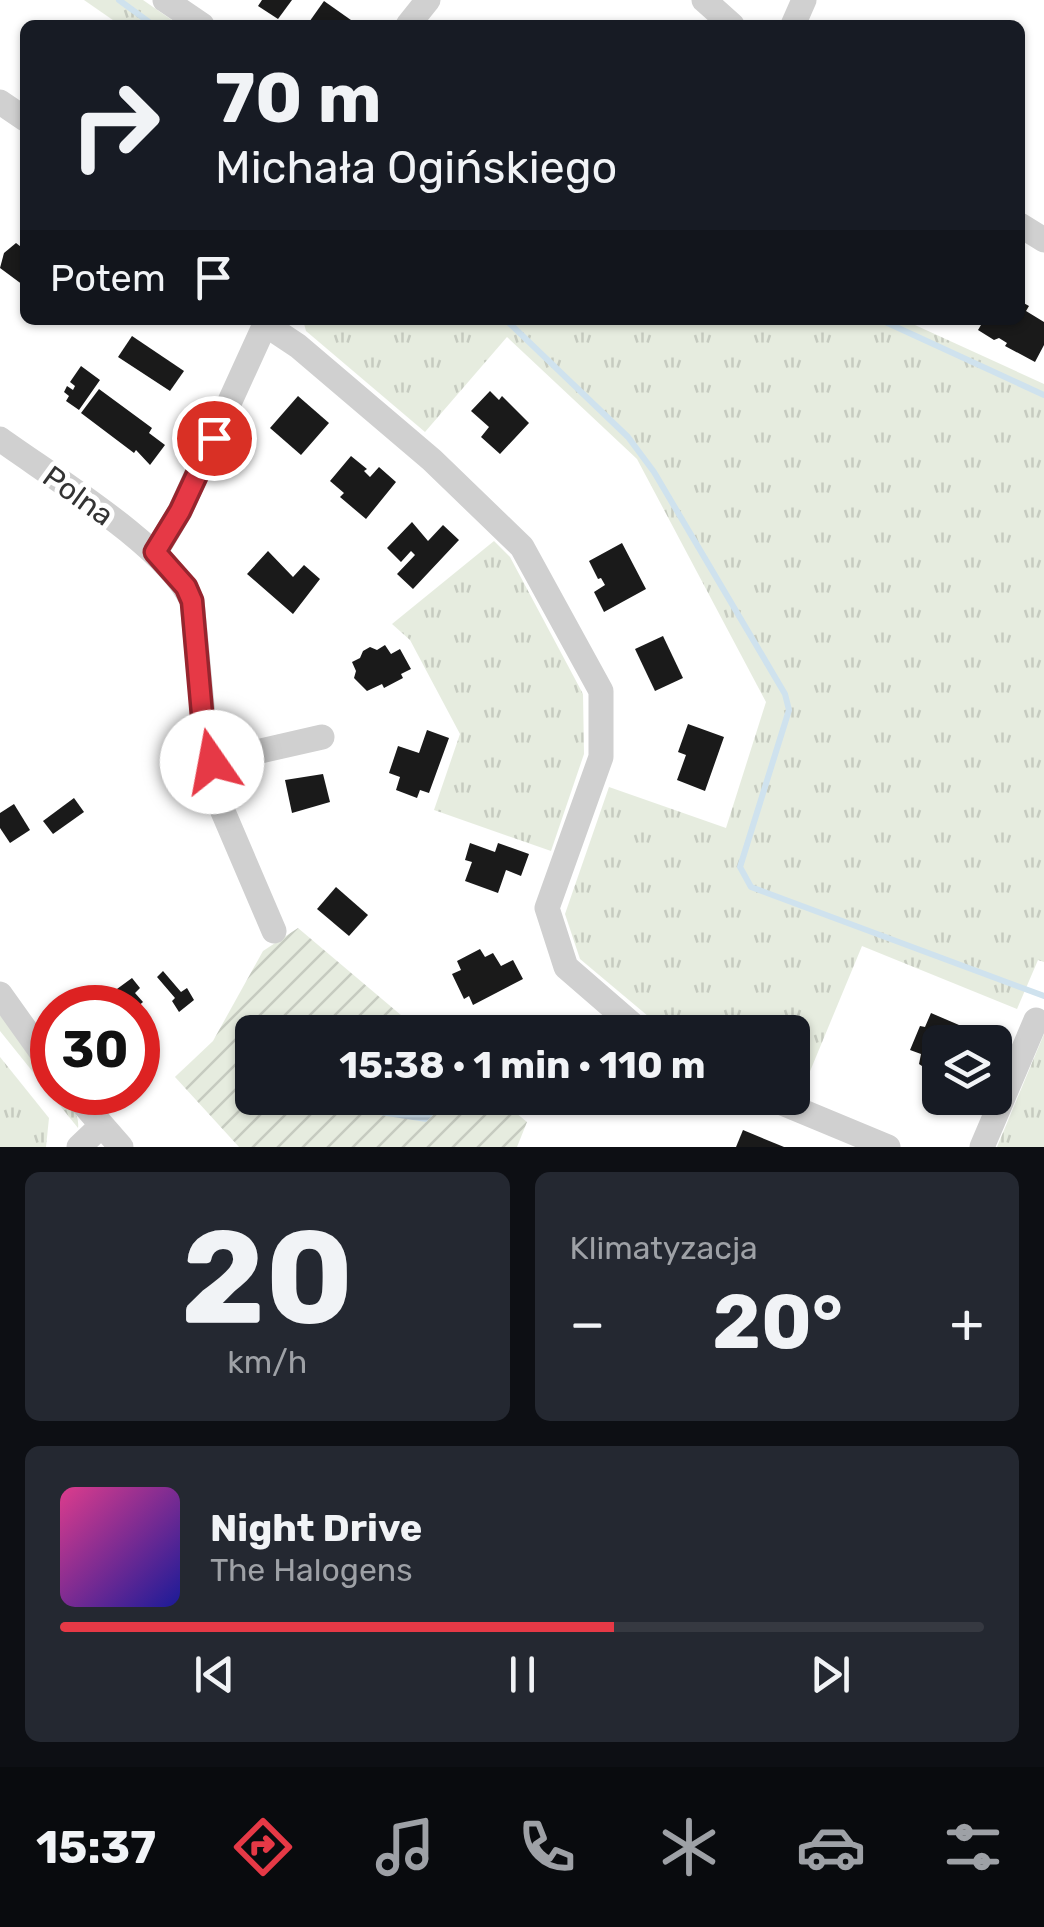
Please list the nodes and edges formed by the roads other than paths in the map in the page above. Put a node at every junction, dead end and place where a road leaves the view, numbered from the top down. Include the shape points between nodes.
1 (165, 0) edge
2 (428, 0) edge
3 (704, 0) edge
4 (195, 20) edge
5 (412, 20) edge
6 (726, 20) edge
7 (265, 325) edge
8 (270, 325) edge
9 (0, 439) edge
10 (155, 552) junction
11 (322, 737) dead end
12 (212, 762) junction
13 (274, 930) dead end
14 (0, 994) edge
15 (621, 1015) edge
16 (1036, 1020) dead end
17 (30, 1036) edge
18 (92, 1115) edge
19 (810, 1115) edge
20 (101, 1126) junction
21 (79, 1147) edge
22 (122, 1147) edge
23 (888, 1147) edge
24 (982, 1147) edge

1 - 4 street
2 - 5 street
3 - 6 street
7 - 10 street
8 - 15 street via 432,460 522,547 601,691 601,757 548,908 566,967
9 - 10 street, Polna
10 - 12 street, Polna via 192,601
11 - 12 street
12 - 13 street, Polna via 222,807
14 - 17 street
16 - 24 street
18 - 20 street
19 - 23 street
20 - 21 street
20 - 22 street

